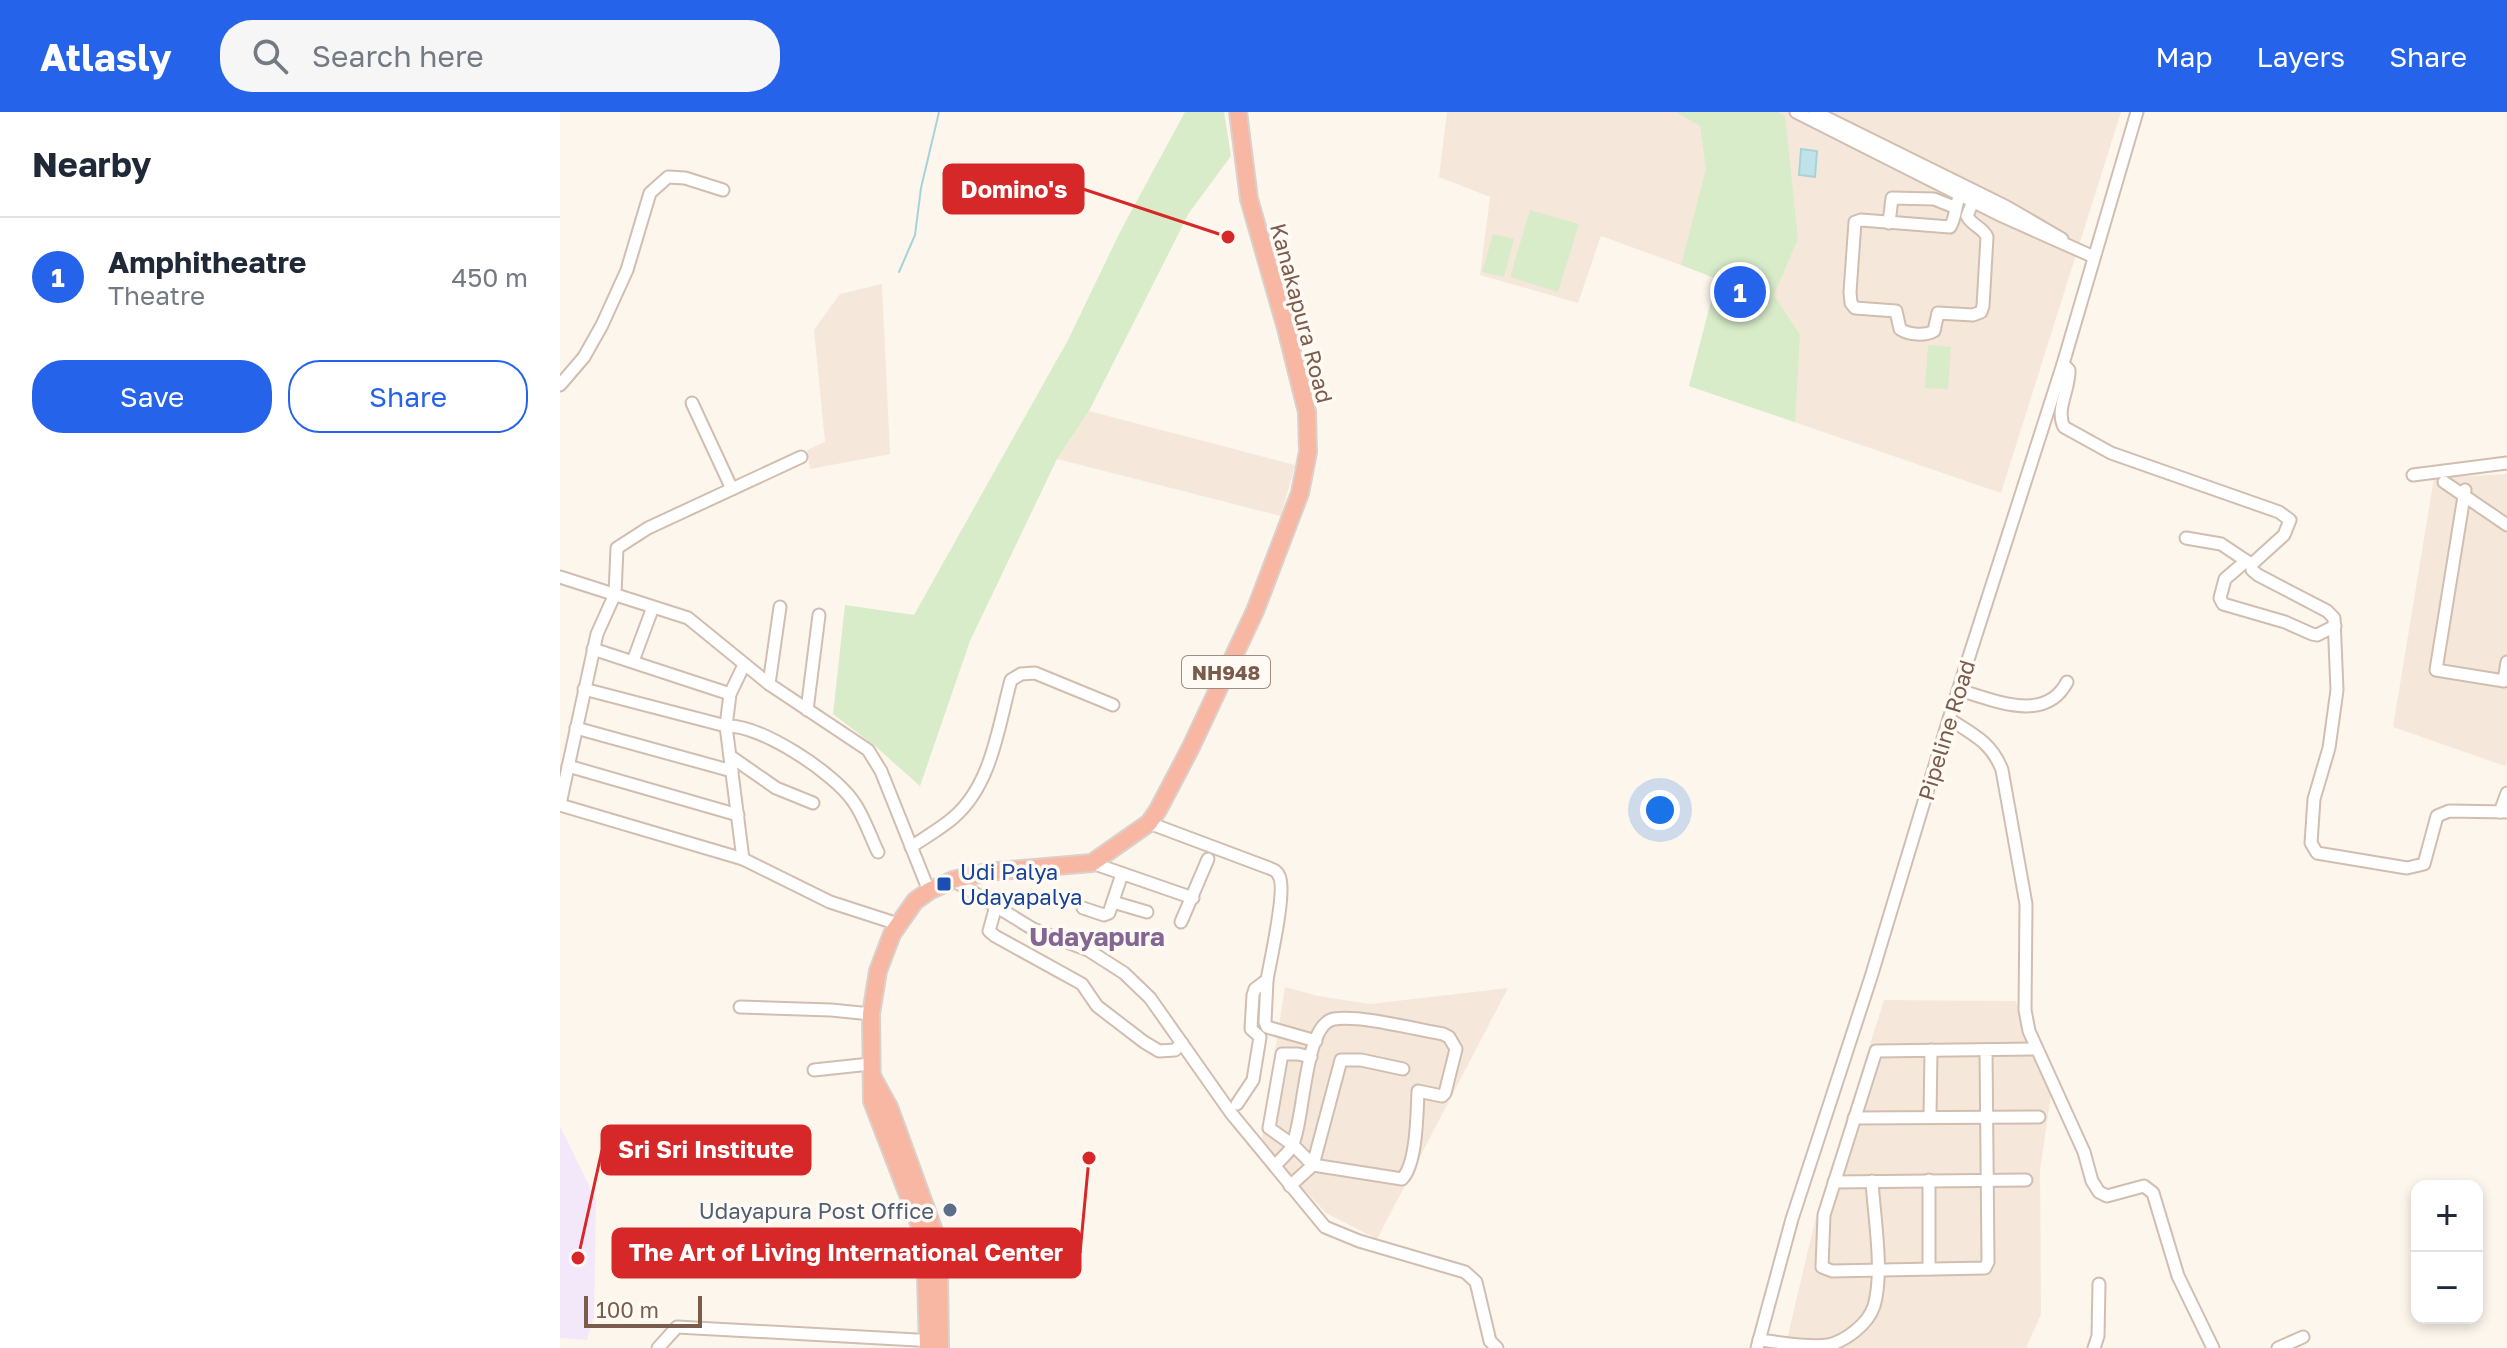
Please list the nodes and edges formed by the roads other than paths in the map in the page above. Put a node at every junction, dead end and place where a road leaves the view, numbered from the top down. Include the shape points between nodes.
1 (1238, 112) edge
2 (1796, 112) edge
3 (1815, 112) edge
4 (2137, 112) edge
5 (723, 190) dead end
6 (1960, 195) junction
7 (1973, 201) junction
8 (1954, 207) junction
9 (1889, 223) junction
10 (2065, 242) junction
11 (2094, 257) junction
12 (2063, 364) junction
13 (560, 385) edge
14 (692, 403) dead end
15 (801, 457) dead end
16 (2507, 463) edge
17 (2413, 475) dead end
18 (2444, 482) dead end
19 (732, 489) junction
20 (2465, 493) junction
21 (2507, 525) edge
22 (2186, 538) dead end
23 (2249, 562) junction
24 (560, 577) edge
25 (615, 594) junction
26 (653, 607) junction
27 (780, 607) dead end
28 (819, 615) dead end
29 (2335, 626) junction
30 (593, 649) junction
31 (633, 661) junction
32 (2507, 662) edge
33 (744, 665) junction
34 (2067, 682) dead end
35 (769, 684) junction
36 (584, 689) junction
37 (1959, 690) junction
38 (730, 694) junction
39 (1113, 705) dead end
40 (807, 710) junction
41 (1949, 719) junction
42 (726, 726) junction
43 (576, 728) junction
44 (730, 756) junction
45 (568, 766) junction
46 (732, 771) junction
47 (2507, 793) edge
48 (813, 803) dead end
49 (560, 804) edge
50 (2504, 812) edge
51 (738, 815) junction
52 (1149, 823) junction
53 (911, 847) junction
54 (878, 852) dead end
55 (743, 859) junction
56 (1208, 859) dead end
57 (1092, 863) junction
58 (1122, 874) junction
59 (953, 880) junction
60 (929, 891) junction
61 (1193, 898) junction
62 (1113, 902) junction
63 (996, 906) junction
64 (1083, 908) dead end
65 (1147, 912) dead end
66 (1181, 922) dead end
67 (898, 924) junction
68 (1267, 980) junction
69 (740, 1007) dead end
70 (871, 1014) junction
71 (1316, 1041) junction
72 (1182, 1043) junction
73 (2037, 1049) junction
74 (1931, 1050) junction
75 (1986, 1050) junction
76 (1311, 1057) junction
77 (871, 1069) junction
78 (1403, 1069) dead end
79 (814, 1070) dead end
80 (1237, 1104) dead end
81 (1986, 1116) junction
82 (1930, 1117) junction
83 (2039, 1117) dead end
84 (1854, 1118) junction
85 (1293, 1145) junction
86 (1313, 1165) junction
87 (1275, 1166) junction
88 (1987, 1179) junction
89 (1929, 1180) junction
90 (2026, 1180) dead end
91 (1872, 1181) junction
92 (1834, 1182) junction
93 (1290, 1186) junction
94 (1877, 1269) junction
95 (1929, 1269) junction
96 (2099, 1284) dead end
97 (2303, 1337) dead end
98 (934, 1344) edge
99 (1758, 1344) edge
100 (658, 1348) edge
101 (1497, 1348) edge
102 (2094, 1348) edge
103 (2213, 1348) edge
104 (2278, 1348) edge

1 - 52 highway, Kanakapura Road / NH948 via 1249,199 1307,412 1308,452 1300,493 1255,611
2 - 6 street
3 - 10 street via 2007,207
4 - 11 street, Pipeline Road
5 - 13 street via 668,177 650,193 627,270 602,325
6 - 7 street
6 - 8 street
7 - 9 street via 1967,216 1987,237 1981,312 1938,313 1934,331 1928,334 1900,329 1896,311 1855,308 1851,303 1855,222
7 - 10 street
8 - 9 street via 1950,227
8 - 9 street via 1934,199 1892,198
10 - 11 street
11 - 12 street, Pipeline Road
12 - 23 street via 2070,382 2060,420 2064,427 2111,453 2290,520 2284,535
12 - 37 street, Pipeline Road
14 - 19 street
15 - 19 street
16 - 17 street
18 - 20 street
19 - 25 street via 617,548
20 - 21 street
20 - 32 street via 2436,670 2504,681
22 - 23 street via 2221,544
23 - 29 street via 2258,575 2327,611
23 - 29 street via 2225,579 2223,604 2317,635
24 - 25 street
25 - 26 street
25 - 30 street
26 - 31 street
26 - 33 street via 688,618
27 - 35 street
28 - 40 street
29 - 50 street via 2337,690 2329,748 2314,799 2311,843 2317,853 2407,868 2424,864 2437,816 2449,811
30 - 31 street
30 - 36 street
31 - 38 street
33 - 35 street
33 - 38 street
34 - 37 street via 2053,701 2036,706 2005,704
35 - 40 street
36 - 42 street
36 - 43 street
37 - 41 street, Pipeline Road
38 - 42 street
39 - 53 street via 1035,673 1011,680 986,773 974,795 953,818
40 - 53 street via 868,750
41 - 73 street via 1984,740 2002,770 2026,904 2025,1010
41 - 99 street, Pipeline Road via 1792,1219
42 - 44 street
42 - 54 street via 739,726 800,752 853,799
43 - 45 street
43 - 46 street
44 - 46 street
44 - 48 street via 776,788
45 - 49 street
45 - 51 street
46 - 51 street
47 - 50 street
49 - 55 street
51 - 55 street
52 - 57 highway, Kanakapura Road / NH948
52 - 68 street via 1278,873 1281,894
53 - 60 street
55 - 67 street via 830,902
56 - 61 street
57 - 58 street
57 - 59 highway
58 - 61 street
58 - 62 street
59 - 60 highway
59 - 63 street
60 - 67 highway
61 - 66 street
62 - 64 street via 1104,915
62 - 65 street
63 - 72 street via 1124,973 1150,998
63 - 72 street via 989,926 995,936 1082,984 1097,1006 1159,1051 1175,1050
67 - 70 highway via 878,971
68 - 71 street via 1267,1027
68 - 80 street via 1253,995 1251,1029 1260,1037 1253,1080
69 - 70 street
70 - 77 highway
71 - 76 street
71 - 86 street via 1329,1019 1350,1019 1443,1034 1456,1049 1445,1093 1418,1091 1413,1149 1402,1179
72 - 87 street
73 - 75 street
73 - 103 street via 2099,1192 2107,1196 2144,1186 2153,1193 2178,1276
74 - 75 street
74 - 82 street
74 - 84 street via 1876,1051
75 - 81 street
76 - 85 street
76 - 85 street via 1286,1053 1279,1060 1269,1128
77 - 79 street
77 - 98 highway via 889,1107 938,1255
78 - 86 street via 1341,1060
81 - 82 street
81 - 83 street
81 - 88 street
82 - 84 street
84 - 92 street
85 - 86 street
85 - 87 street
86 - 93 street
87 - 93 street
88 - 89 street
88 - 90 street
88 - 95 street via 1985,1268
89 - 91 street
89 - 95 street
91 - 92 street
91 - 94 street
92 - 94 street via 1824,1215 1822,1267
93 - 101 street via 1325,1227 1465,1272 1476,1282 1490,1341
94 - 95 street
94 - 99 street via 1869,1318 1839,1342
96 - 102 street
97 - 104 street
98 - 100 street via 677,1327

